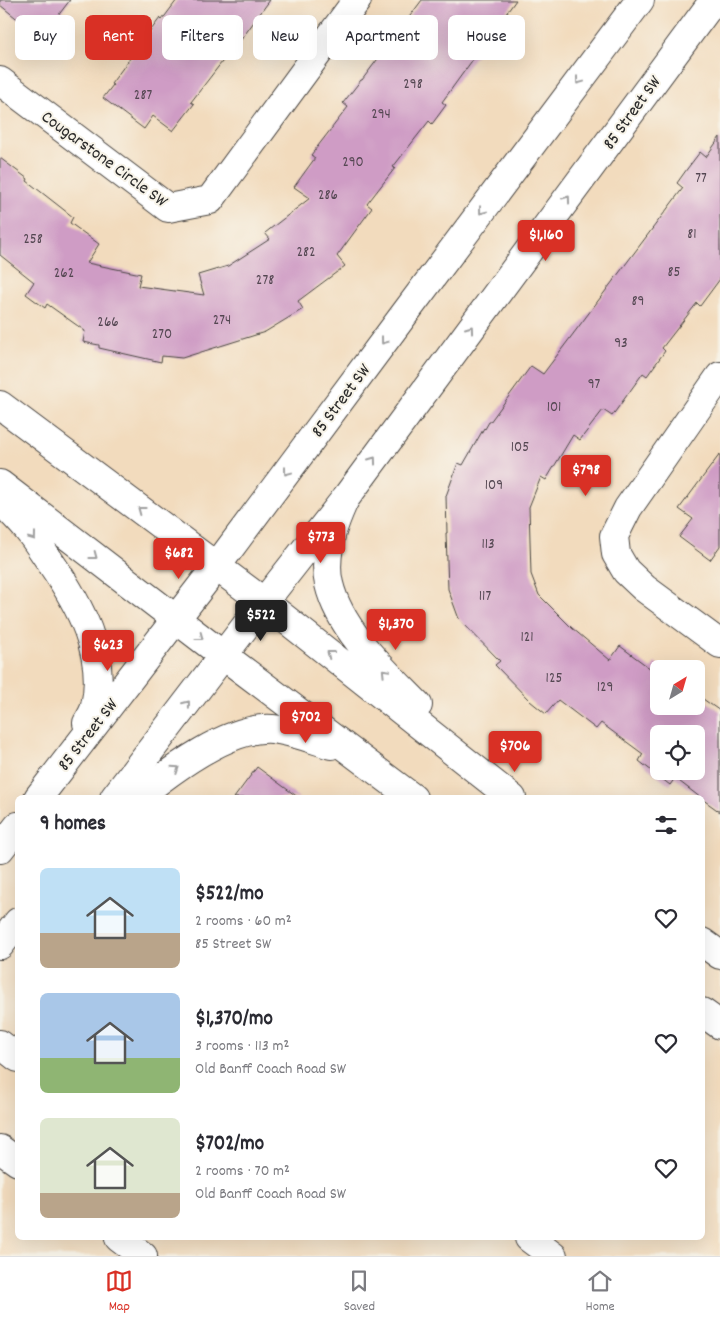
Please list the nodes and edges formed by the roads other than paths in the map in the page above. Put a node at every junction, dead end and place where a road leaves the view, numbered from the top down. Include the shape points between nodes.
1 (357, 0) edge
2 (640, 0) edge
3 (714, 0) edge
4 (0, 81) edge
5 (720, 376) edge
6 (0, 405) edge
7 (0, 484) edge
8 (344, 499) junction
9 (0, 500) edge
10 (216, 567) junction
11 (264, 602) junction
12 (176, 619) junction
13 (720, 644) edge
14 (224, 656) junction
15 (73, 752) junction
16 (362, 760) junction
17 (502, 790) edge
18 (40, 795) edge
19 (116, 795) edge
20 (141, 795) edge
21 (409, 795) edge
22 (15, 830) edge
23 (0, 849) edge
24 (15, 926) edge
25 (705, 944) edge
26 (0, 945) edge
27 (720, 955) edge
28 (705, 1014) edge
29 (720, 1025) edge
30 (0, 1044) edge
31 (15, 1056) edge
32 (0, 1149) edge
33 (15, 1160) edge
34 (122, 1240) edge
35 (532, 1240) edge
36 (143, 1256) edge
37 (553, 1256) edge

1 - 4 main road, Cougarstone Circle SW via 210,200 168,208
2 -> 10 main road, 85 Street SW
8 -> 3 main road, 85 Street SW
5 - 13 main road via 628,508 614,536 616,554 626,571
10 -> 6 main road
7 -> 12 main road
8 - 11 main road, 85 Street SW
17 -> 8 main road via 369,654 336,604 329,584 327,562 332,530
9 -> 15 main road via 31,533 70,590 92,641 98,682 95,708
10 - 11 main road
10 - 12 main road, 85 Street SW
11 - 14 main road, 85 Street SW
17 -> 11 main road
12 -> 14 main road
12 - 15 main road, 85 Street SW
14 - 16 main road
19 -> 14 main road, 85 Street SW
15 - 18 main road, 85 Street SW
20 -> 16 main road via 212,746 252,730 284,730
16 - 21 main road
22 - 23 main road
24 - 26 main road
25 - 27 main road
28 - 29 main road
30 - 31 main road
32 - 33 main road
34 - 36 main road
35 - 37 main road

